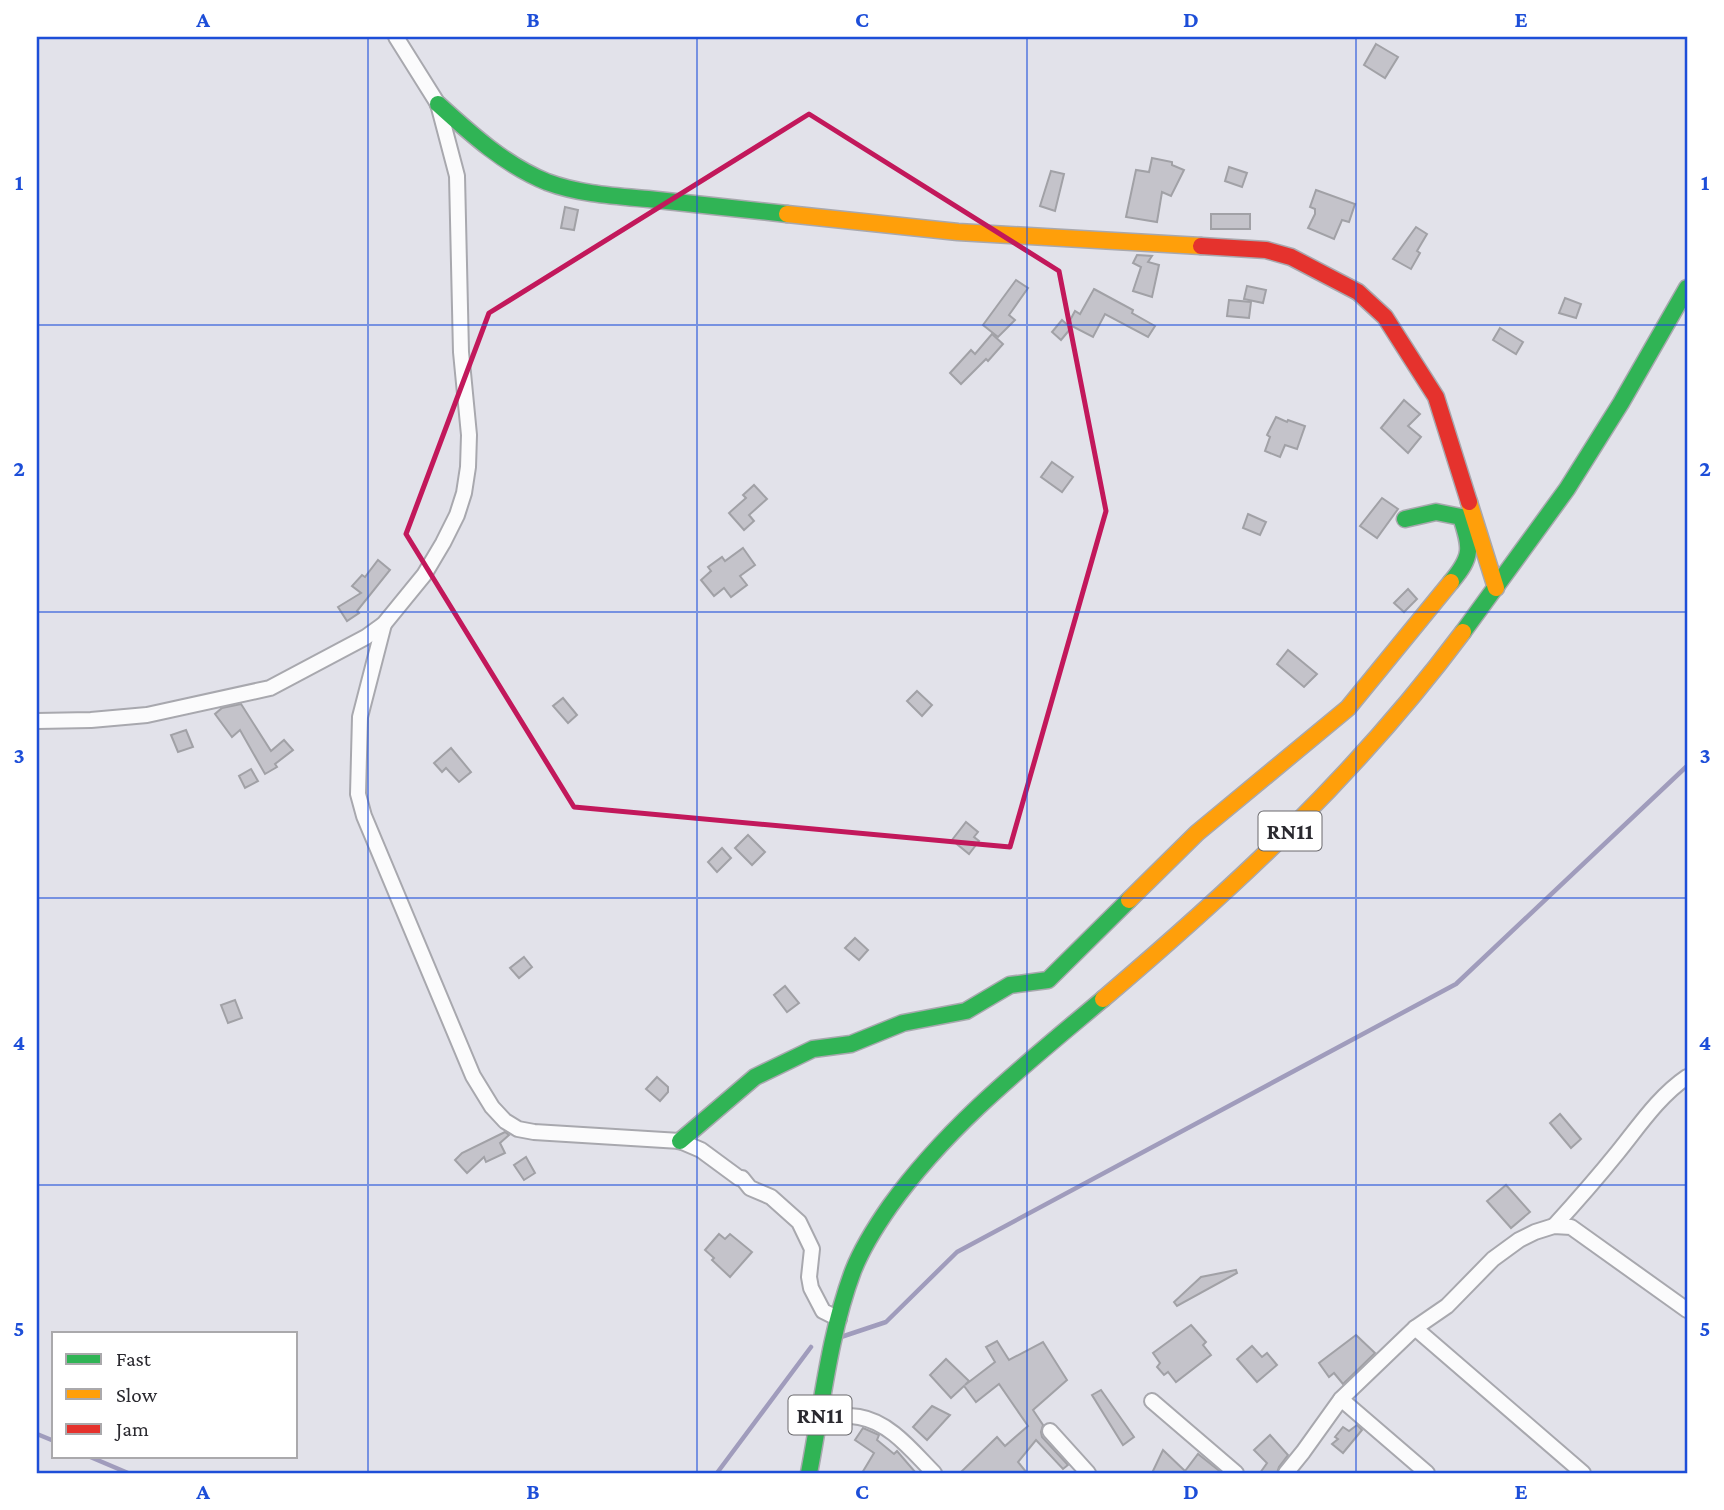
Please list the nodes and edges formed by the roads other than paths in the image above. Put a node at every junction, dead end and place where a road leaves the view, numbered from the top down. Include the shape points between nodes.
1 (396, 37) edge
2 (438, 104) junction
3 (1687, 288) edge
4 (1405, 519) dead end
5 (1496, 588) junction
6 (384, 624) junction
7 (37, 721) edge
8 (1687, 1077) edge
9 (680, 1141) junction
10 (1554, 1226) junction
11 (1687, 1310) edge
12 (839, 1319) junction
13 (1415, 1328) junction
14 (1341, 1399) junction
15 (1152, 1401) dead end
16 (820, 1415) junction
17 (1050, 1431) dead end
18 (809, 1473) edge
19 (934, 1473) edge
20 (1088, 1473) edge
21 (1236, 1473) edge
22 (1286, 1473) edge
23 (1427, 1473) edge
24 (1583, 1473) edge

1 - 2 street
2 - 5 street via 473,136 532,175 565,188 958,232 1266,250 1331,275 1385,317 1436,397
2 - 6 street via 457,176 468,467 457,515 443,543
3 - 5 street, RN11 via 1578,473
4 - 9 street via 1436,512 1461,517 1470,545 1462,569 1348,708 1197,833 1048,980 1010,985 966,1012 903,1023 851,1044 813,1049 755,1077
5 - 12 street, RN11 via 1432,674 1299,822 1104,998 1011,1074 929,1155 875,1227 855,1264
6 - 7 street via 270,688 147,715
6 - 9 street via 360,717 358,794 473,1076 492,1107 518,1129
8 - 10 street via 1650,1113
9 - 12 street via 771,1197 799,1222 812,1250 811,1288 823,1311
10 - 11 street via 1571,1227 1595,1242
10 - 13 street via 1519,1240 1493,1259 1447,1306
12 - 16 street, RN11
13 - 14 street
13 - 24 street
14 - 22 street
14 - 23 street
15 - 21 street
16 - 18 street, RN11
16 - 19 street via 861,1417 877,1423
17 - 20 street

